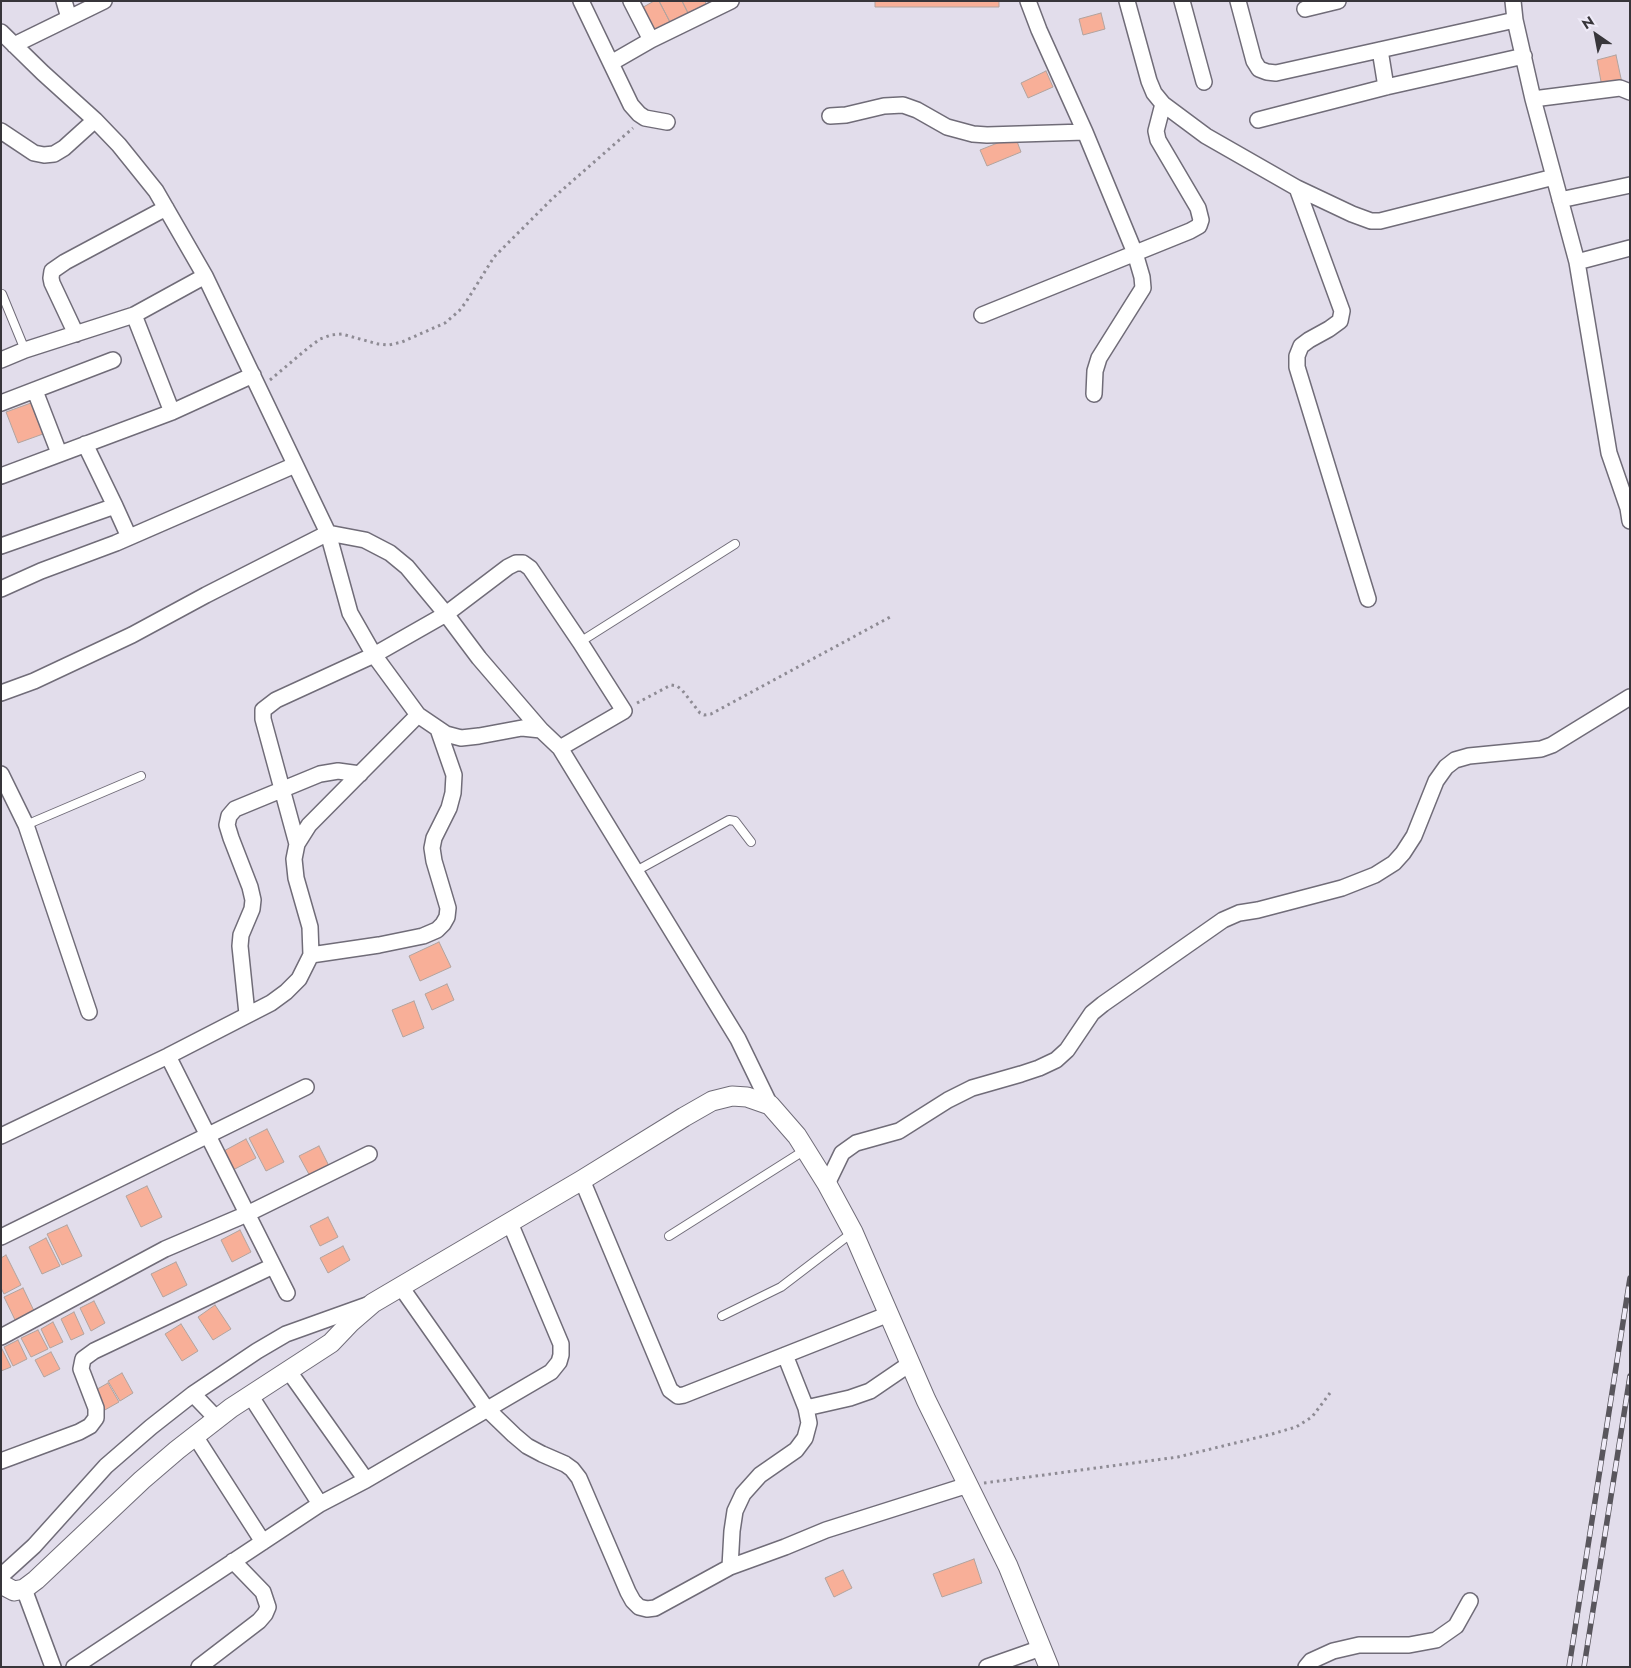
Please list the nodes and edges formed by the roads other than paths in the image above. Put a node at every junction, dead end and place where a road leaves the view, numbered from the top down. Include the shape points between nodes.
1 (64, 1) edge
2 (104, 1) edge
3 (581, 1) edge
4 (631, 1) edge
5 (1028, 1) edge
6 (1128, 1) edge
7 (1182, 1) edge
8 (1238, 1) edge
9 (1338, 1) edge
10 (1513, 1) edge
11 (723, 3) edge
12 (1305, 9) dead end
13 (69, 18) junction
14 (1515, 20) junction
15 (1, 32) edge
16 (651, 40) junction
17 (14, 45) junction
18 (1380, 50) junction
19 (1524, 56) junction
20 (611, 63) junction
21 (1204, 82) dead end
22 (1386, 87) junction
23 (1630, 92) edge
24 (1533, 100) junction
25 (1163, 104) junction
26 (830, 116) dead end
27 (96, 120) junction
28 (1258, 120) dead end
29 (667, 122) dead end
30 (1, 131) edge
31 (1085, 132) junction
32 (1554, 177) junction
33 (1630, 185) edge
34 (1297, 188) junction
35 (1560, 200) junction
36 (166, 208) junction
37 (1630, 248) edge
38 (1135, 253) junction
39 (1577, 262) junction
40 (205, 276) junction
41 (2, 294) edge
42 (982, 315) dead end
43 (134, 316) junction
44 (76, 334) junction
45 (25, 350) junction
46 (1, 360) edge
47 (113, 360) dead end
48 (256, 382) junction
49 (35, 391) junction
50 (1094, 394) dead end
51 (1, 403) edge
52 (172, 412) junction
53 (85, 444) junction
54 (59, 453) junction
55 (295, 464) junction
56 (1, 476) edge
57 (115, 506) junction
58 (1630, 521) edge
59 (328, 533) junction
60 (129, 537) junction
61 (735, 544) dead end
62 (1, 546) edge
63 (1, 589) edge
64 (1368, 599) dead end
65 (446, 614) junction
66 (580, 642) junction
67 (374, 655) junction
68 (1, 693) edge
69 (1630, 697) edge
70 (418, 715) junction
71 (438, 729) junction
72 (541, 730) junction
73 (560, 748) junction
74 (1, 774) edge
75 (360, 774) junction
76 (141, 776) dead end
77 (282, 790) junction
78 (26, 825) junction
79 (751, 842) dead end
80 (297, 844) junction
81 (636, 871) junction
82 (311, 955) junction
83 (89, 1012) dead end
84 (247, 1014) junction
85 (168, 1056) junction
86 (306, 1087) dead end
87 (770, 1105) junction
88 (1, 1136) edge
89 (207, 1136) junction
90 (806, 1150) junction
91 (369, 1154) dead end
92 (582, 1180) junction
93 (827, 1184) junction
94 (247, 1214) junction
95 (510, 1223) junction
96 (853, 1232) junction
97 (669, 1236) dead end
98 (1, 1237) edge
99 (273, 1266) junction
100 (401, 1288) junction
101 (287, 1293) dead end
102 (373, 1303) junction
103 (889, 1314) junction
104 (722, 1316) dead end
105 (1, 1337) edge
106 (785, 1355) junction
107 (910, 1363) junction
108 (288, 1370) junction
109 (193, 1394) junction
110 (250, 1395) junction
111 (486, 1408) junction
112 (806, 1408) junction
113 (217, 1419) junction
114 (195, 1436) junction
115 (1, 1461) edge
116 (366, 1480) junction
117 (968, 1485) junction
118 (320, 1504) junction
119 (263, 1542) junction
120 (233, 1561) junction
121 (730, 1567) junction
122 (1, 1576) edge
123 (1, 1584) edge
124 (24, 1589) junction
125 (1470, 1601) dead end
126 (1041, 1648) junction
127 (53, 1667) edge
128 (74, 1667) edge
129 (198, 1667) edge
130 (986, 1667) edge
131 (1049, 1667) edge
132 (1306, 1667) edge

1 - 13 street
2 - 13 street
3 - 20 street
4 - 16 street
5 - 31 street
6 - 25 street via 1154,93
7 - 21 street
8 - 18 street via 1254,61 1259,69 1267,72 1276,73
9 - 12 street
10 - 14 street
11 - 16 street
13 - 17 street
14 - 18 street
14 - 19 street
15 - 17 street
16 - 20 street
17 - 27 street
18 - 22 street
19 - 22 street
19 - 24 street
20 - 29 street via 631,105 639,114
22 - 28 street
23 - 24 street via 1620,88
24 - 32 street
25 - 34 street via 1206,136
25 - 38 street via 1156,131 1158,140 1198,208 1201,220 1190,231
26 - 31 street via 903,105 947,126 973,134
27 - 30 street via 54,154 34,153
27 - 36 street via 156,191
31 - 38 street
32 - 34 street via 1371,222
32 - 35 street
33 - 35 street
34 - 64 street via 1342,311 1340,321 1301,346 1297,356 1298,367
35 - 39 street
36 - 40 street
36 - 44 street via 52,271 52,283
37 - 39 street
38 - 42 street
38 - 50 street via 1143,288 1100,358 1094,371
39 - 58 street via 1609,453
40 - 43 street
40 - 48 street
41 - 45 lane
43 - 44 street
43 - 52 street
44 - 45 street
45 - 46 street
47 - 49 street
48 - 52 street
48 - 55 street
49 - 51 street
49 - 54 street
52 - 53 street
53 - 54 street
53 - 57 street
54 - 56 street
55 - 59 street
55 - 60 street
57 - 60 street
57 - 62 street
59 - 65 street via 365,540 390,553 407,567
59 - 67 street via 350,613
59 - 68 street via 132,635
60 - 63 street
61 - 66 lane
65 - 66 street via 508,567 523,563 530,568
65 - 67 street
65 - 72 street
66 - 73 street via 624,711
67 - 70 street
67 - 77 street via 276,700 263,710
69 - 93 street via 1552,746 1455,760 1436,781 1414,836 1394,863 1375,875 1342,888 1239,913 1223,920 1103,1004 1056,1060 972,1088 899,1131 856,1143 842,1153
70 - 71 street
70 - 75 street
71 - 72 street via 461,738 522,728
71 - 82 street via 454,775 454,793 432,848 448,908 444,924 423,936
72 - 73 street
73 - 81 street
74 - 78 street
75 - 77 street via 338,771 320,774
75 - 80 street via 309,825
76 - 78 lane
77 - 80 street
77 - 84 street via 235,809 227,825 253,900 240,946
78 - 83 street
79 - 81 lane via 735,821 729,820
80 - 82 street via 294,858 296,878 310,927
81 - 87 street via 738,1039
82 - 84 street via 299,978 286,992
84 - 85 street
85 - 88 street
85 - 89 street
86 - 89 street
87 - 90 street
87 - 92 street via 747,1097 732,1096 712,1101
89 - 94 street
89 - 98 street
90 - 93 street
90 - 97 lane
91 - 94 street
92 - 95 street
92 - 106 street via 674,1394 684,1395
93 - 96 street
94 - 99 street
94 - 105 street via 166,1249
95 - 100 street
95 - 111 street via 561,1344 561,1355 560,1362 551,1372
96 - 103 street
96 - 104 lane via 781,1287
99 - 101 street
99 - 115 street via 94,1351 84,1360 81,1370 96,1408 96,1418 90,1426
100 - 102 street
100 - 111 street
102 - 108 street via 331,1343
102 - 109 street via 286,1334
103 - 106 street
103 - 107 street
106 - 112 street
107 - 112 street via 870,1391
107 - 117 street
108 - 110 street
108 - 116 street
109 - 113 street
109 - 122 street via 106,1466 34,1546
110 - 113 street
110 - 118 street
111 - 116 street
111 - 121 street via 527,1446 565,1464 579,1478 628,1592 639,1606 655,1608
112 - 121 street via 809,1423 805,1438 796,1450 760,1475 743,1494 735,1511
113 - 114 street
114 - 119 street
114 - 124 street via 142,1480
116 - 118 street
117 - 121 street via 826,1530
117 - 126 street via 1008,1566
118 - 119 street
119 - 120 street
120 - 128 street
120 - 129 street via 263,1592 268,1607 259,1621
123 - 124 street via 14,1591
124 - 127 street
125 - 132 street via 1456,1626 1436,1640 1409,1645 1358,1645 1333,1651 1311,1661
126 - 130 street
126 - 131 street

